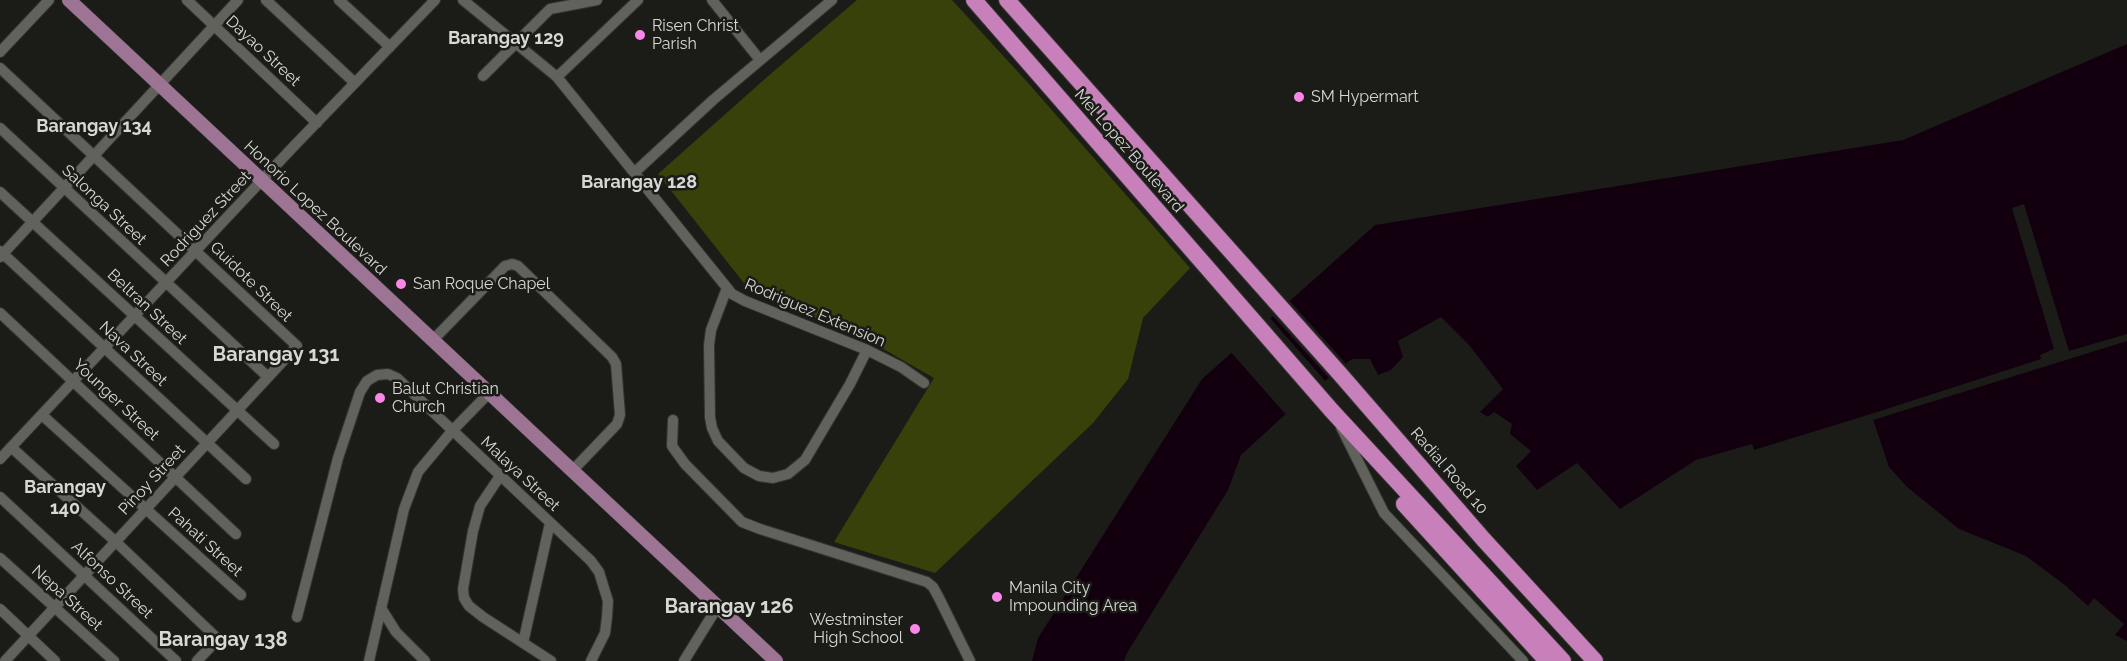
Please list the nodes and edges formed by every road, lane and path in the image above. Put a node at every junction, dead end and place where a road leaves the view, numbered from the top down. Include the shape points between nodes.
1 (49, 0) edge
2 (69, 0) edge
3 (187, 0) edge
4 (238, 0) edge
5 (266, 0) edge
6 (339, 0) edge
7 (435, 0) edge
8 (463, 0) edge
9 (597, 0) edge
10 (638, 0) edge
11 (712, 0) edge
12 (832, 0) edge
13 (974, 0) edge
14 (1007, 0) edge
15 (214, 25) junction
16 (516, 42) junction
17 (390, 47) junction
18 (0, 52) edge
19 (760, 60) junction
20 (0, 68) edge
21 (483, 76) dead end
22 (557, 77) junction
23 (355, 83) junction
24 (158, 85) junction
25 (317, 123) junction
26 (0, 128) edge
27 (95, 155) junction
28 (635, 172) junction
29 (262, 181) junction
30 (64, 189) junction
31 (0, 192) edge
32 (33, 222) junction
33 (196, 251) junction
34 (1, 254) edge
35 (166, 283) junction
36 (727, 288) junction
37 (1277, 304) joint
38 (0, 313) edge
39 (134, 317) junction
40 (433, 340) junction
41 (297, 346) joint
42 (104, 348) junction
43 (867, 350) junction
44 (268, 377) junction
45 (74, 381) junction
46 (924, 384) dead end
47 (490, 392) junction
48 (237, 410) junction
49 (1332, 411) junction
50 (42, 415) junction
51 (673, 420) dead end
52 (452, 431) junction
53 (207, 443) junction
54 (274, 444) dead end
55 (11, 447) junction
56 (0, 459) edge
57 (573, 470) junction
58 (176, 476) junction
59 (500, 476) junction
60 (246, 479) dead end
61 (0, 497) edge
62 (145, 510) junction
63 (1463, 514) junction
64 (550, 523) junction
65 (237, 534) dead end
66 (116, 542) junction
67 (0, 558) edge
68 (84, 576) junction
69 (241, 595) dead end
70 (718, 606) junction
71 (55, 607) junction
72 (381, 608) junction
73 (0, 609) edge
74 (297, 617) dead end
75 (28, 636) junction
76 (523, 643) junction
77 (5, 661) edge
78 (55, 661) edge
79 (114, 661) edge
80 (176, 661) edge
81 (197, 661) edge
82 (369, 661) edge
83 (425, 661) edge
84 (552, 661) edge
85 (591, 661) edge
86 (684, 661) edge
87 (776, 661) edge
88 (970, 661) edge
89 (1523, 661) edge
90 (1547, 661) edge
91 (1563, 661) edge
92 (1595, 661) edge
93 (1604, 661) edge

1 - 18 street
2 - 24 main road, Honorio Lopez Boulevard
3 - 15 street, Dayao Street
4 - 15 street
5 - 23 street
6 - 17 street
7 - 17 street, Rodriguez Street
8 - 16 street, Rodriguez Extension
9 - 16 street via 550,9
10 - 22 street
11 - 19 street
12 - 19 street
13 - 49 highway, Mel Lopez Boulevard
14 - 37 highway, Mel Lopez Boulevard
15 - 24 street
15 - 25 street, Dayao Street
16 - 21 street
16 - 22 street, Rodriguez Extension
17 - 23 street, Rodriguez Street
19 - 28 street
20 - 27 street, Guidote Street
22 - 28 street, Rodriguez Extension
23 - 25 street, Rodriguez Street
24 - 27 street
24 - 29 main road, Honorio Lopez Boulevard
25 - 29 street, Rodriguez Street
26 - 30 street, Salonga Street
27 - 30 street
27 - 33 street, Guidote Street
28 - 36 street, Rodriguez Extension
29 - 33 street, Rodriguez Street
29 - 40 main road, Honorio Lopez Boulevard
30 - 32 street
30 - 35 street, Salonga Street
31 - 32 street, Beltran Street
32 - 34 street
32 - 39 street, Beltran Street
33 - 35 street, Rodriguez Street
33 - 41 street, Guidote Street
34 - 42 street, Nava Street
35 - 39 street, Rodriguez Street
35 - 44 street, Salonga Street
36 - 43 street, Rodriguez Extension via 737,298
36 - 43 street via 709,345 710,417 718,441 744,468 759,476 788,474 805,460
37 - 63 highway, Radial Road 10
38 - 45 street, Younger Street
39 - 42 street, Rodriguez Street
39 - 48 street, Beltran Street
40 - 47 main road, Honorio Lopez Boulevard
40 - 57 street via 505,266 518,266 616,364 620,415 617,424
41 - 44 street, Pinoy Street
42 - 45 street, Rodriguez Street
42 - 53 street, Nava Street
43 - 46 street, Rodriguez Extension
44 - 48 street, Pinoy Street
45 - 50 street, Rodriguez Street
45 - 58 street, Younger Street
47 - 52 street
47 - 57 main road, Honorio Lopez Boulevard
48 - 53 street, Pinoy Street
48 - 54 street, Beltran Street
49 - 89 street via 1384,513
49 - 90 highway via 1372,469
49 - 91 highway
50 - 55 street, Rodriguez Street
50 - 62 street, Pahati Street
51 - 88 street via 672,446 742,522 927,582 936,592
52 - 59 street, Malaya Street
52 - 72 street via 418,472 410,490
52 - 74 street, Malaya Street via 397,378 377,375 367,381 347,428
53 - 58 street, Pinoy Street
53 - 60 street, Nava Street
55 - 56 street, Rodriguez Street
55 - 66 street
57 - 70 main road, Honorio Lopez Boulevard
58 - 62 street, Pinoy Street
58 - 65 street, Younger Street
59 - 64 street, Malaya Street
59 - 76 street via 480,506 464,598 483,617
61 - 68 street, Alfonso Street
62 - 66 street, Pinoy Street
62 - 69 street, Pahati Street
63 - 92 highway, Radial Road 10
63 - 93 highway via 1490,536
64 - 76 street
64 - 85 street, Malaya Street via 591,561 604,586 608,601 604,633
66 - 68 street, Pinoy Street
66 - 81 street via 218,639
67 - 71 street, Nepa Street
68 - 71 street, Pinoy Street
68 - 80 street, Alfonso Street
70 - 86 street
70 - 87 main road, Honorio Lopez Boulevard
71 - 75 street, Pinoy Street
71 - 79 street, Nepa Street
72 - 82 street
72 - 83 street via 396,632
73 - 75 street
75 - 77 street, Pinoy Street
75 - 78 street
76 - 84 street

